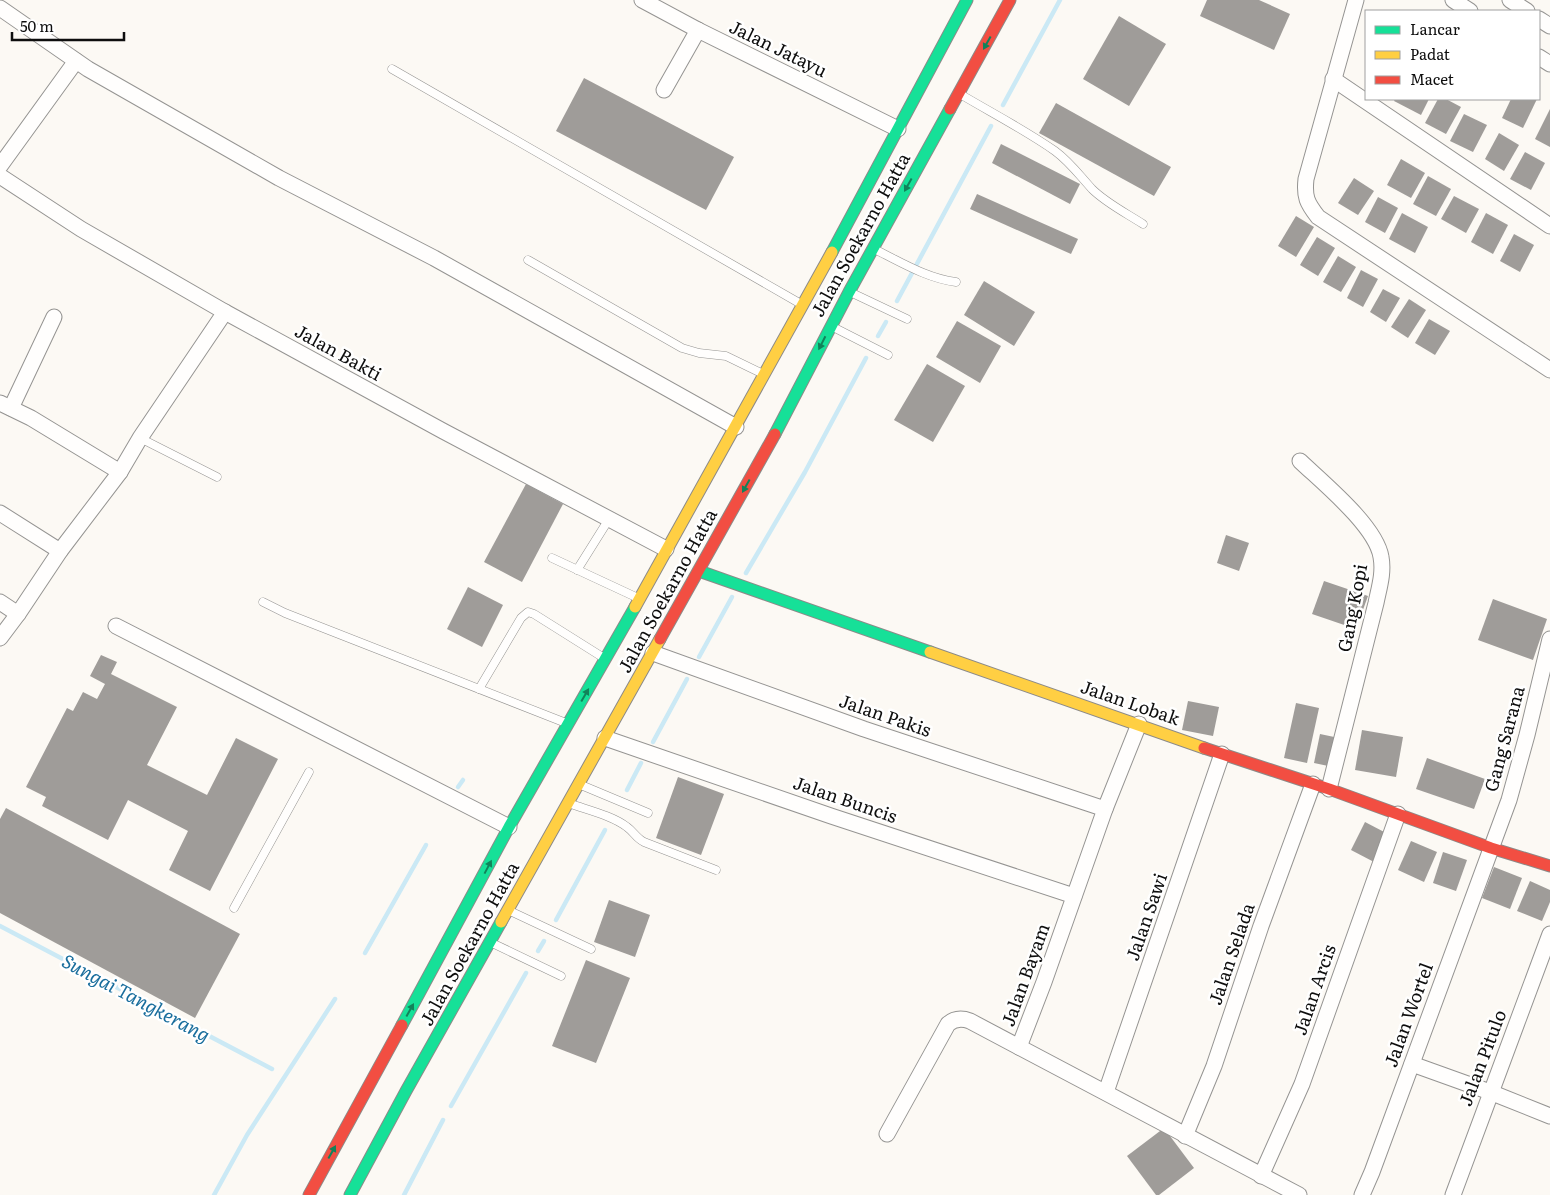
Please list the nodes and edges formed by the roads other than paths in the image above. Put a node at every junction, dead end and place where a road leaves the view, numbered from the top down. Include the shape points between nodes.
1 (967, 0) edge
2 (1010, 0) edge
3 (1356, 0) edge
4 (1454, 0) edge
5 (1510, 0) edge
6 (647, 1) edge
7 (0, 8) edge
8 (1469, 10) edge
9 (1525, 10) edge
10 (698, 30) junction
11 (76, 61) junction
12 (392, 69) dead end
13 (1333, 79) junction
14 (664, 90) dead end
15 (958, 93) junction
16 (898, 129) junction
17 (0, 166) edge
18 (0, 176) edge
19 (1143, 224) dead end
20 (1550, 226) edge
21 (873, 248) junction
22 (528, 260) dead end
23 (956, 282) dead end
24 (849, 292) junction
25 (803, 304) junction
26 (225, 312) junction
27 (54, 317) dead end
28 (907, 319) dead end
29 (831, 326) junction
30 (888, 355) dead end
31 (1550, 370) edge
32 (765, 375) junction
33 (6, 406) edge
34 (736, 427) junction
35 (140, 438) junction
36 (1300, 461) dead end
37 (120, 472) junction
38 (216, 477) dead end
39 (0, 513) edge
40 (609, 519) junction
41 (666, 549) junction
42 (60, 551) junction
43 (552, 558) dead end
44 (577, 570) junction
45 (699, 571) junction
46 (640, 598) junction
47 (0, 602) edge
48 (263, 602) dead end
49 (18, 614) junction
50 (116, 626) dead end
51 (0, 638) edge
52 (1550, 639) edge
53 (653, 654) junction
54 (605, 659) junction
55 (479, 689) junction
56 (568, 724) junction
57 (1139, 724) junction
58 (605, 738) junction
59 (1222, 754) junction
60 (308, 772) dead end
61 (580, 784) junction
62 (1313, 784) junction
63 (1329, 789) junction
64 (569, 803) junction
65 (1105, 809) junction
66 (648, 813) dead end
67 (1398, 814) junction
68 (509, 826) junction
69 (1491, 848) junction
70 (1550, 866) edge
71 (716, 870) dead end
72 (1074, 896) junction
73 (234, 908) dead end
74 (508, 910) junction
75 (1550, 934) edge
76 (491, 942) junction
77 (591, 949) dead end
78 (560, 976) dead end
79 (1019, 1047) junction
80 (1412, 1064) junction
81 (1106, 1092) junction
82 (1490, 1092) junction
83 (1550, 1116) edge
84 (887, 1134) dead end
85 (1185, 1136) junction
86 (1261, 1176) junction
87 (309, 1195) edge
88 (350, 1195) edge
89 (1299, 1195) edge
90 (1362, 1195) edge
91 (1453, 1195) edge

1 - 16 main road, Jalan Soekarno Hatta
2 -> 15 main road, Jalan Soekarno Hatta
3 - 13 street
4 - 8 street
5 - 9 street
6 - 10 street, Jalan Jatayu
7 - 11 street
10 - 14 street
10 - 16 street, Jalan Jatayu
11 - 17 street
11 - 34 street via 279,178 443,263
12 - 25 lane
13 - 20 street
13 - 31 street via 1306,179 1304,193 1308,206 1318,217
15 - 19 lane via 1056,152 1093,190
15 -> 21 main road, Jalan Soekarno Hatta
16 - 25 main road, Jalan Soekarno Hatta
18 - 26 street, Jalan Bakti via 81,228
21 - 23 lane via 916,270
21 - 24 main road, Jalan Soekarno Hatta
22 - 32 lane via 682,348 726,356
24 - 28 lane
24 - 29 main road, Jalan Soekarno Hatta
25 - 32 main road, Jalan Soekarno Hatta
26 - 35 street
26 - 40 street, Jalan Bakti
27 - 33 street
29 - 30 lane
29 -> 45 main road, Jalan Soekarno Hatta
32 - 34 main road, Jalan Soekarno Hatta
33 - 37 street
34 - 41 main road, Jalan Soekarno Hatta
35 - 37 street
35 - 38 lane
36 - 63 street, Gang Kopi via 1357,515 1381,556 1382,575 1376,603
37 - 42 street
39 - 42 street
40 - 41 street, Jalan Bakti
40 - 44 lane
41 - 46 main road, Jalan Soekarno Hatta
42 - 49 street
43 - 44 lane
44 - 46 lane
45 - 53 main road, Jalan Soekarno Hatta
45 - 57 main road, Jalan Lobak
46 - 54 main road, Jalan Soekarno Hatta
47 - 49 street
48 - 55 lane
49 - 51 street
50 - 68 street
52 - 69 street, Gang Sarana via 1509,800
53 - 58 main road, Jalan Soekarno Hatta
53 - 65 street, Jalan Pakis via 864,729
54 - 55 lane via 528,612 521,618
56 -> 54 main road, Jalan Soekarno Hatta
55 - 56 lane
56 - 68 main road, Jalan Soekarno Hatta
57 - 59 main road, Jalan Lobak
57 - 65 street, Jalan Bayam
58 - 61 main road, Jalan Soekarno Hatta
58 - 72 street, Jalan Buncis
59 - 62 main road, Jalan Lobak
59 - 81 street, Jalan Sawi
60 - 73 lane
61 - 64 main road, Jalan Soekarno Hatta
61 - 66 lane
62 - 63 main road, Jalan Lobak
62 - 85 street, Jalan Selada via 1214,1066
63 - 67 main road, Jalan Lobak
64 - 71 lane via 617,821 644,842
64 - 74 main road, Jalan Soekarno Hatta
65 - 72 street, Jalan Bayam
67 - 69 main road, Jalan Lobak
67 - 86 street, Jalan Arcis via 1302,1084
87 -> 68 main road, Jalan Soekarno Hatta
69 - 70 main road, Jalan Lobak
69 - 80 street, Jalan Wortel
72 - 79 street, Jalan Bayam
74 - 76 main road, Jalan Soekarno Hatta
74 - 77 lane
75 - 82 street, Jalan Pitulo
76 - 78 lane
76 - 88 main road, Jalan Soekarno Hatta
79 - 81 street
79 - 84 street, Jalan Bayam via 970,1021 954,1020 948,1024
80 - 82 street
80 - 90 street, Jalan Wortel
81 - 85 street
82 - 83 street
82 - 91 street, Jalan Pitulo
85 - 86 street
86 - 89 street

